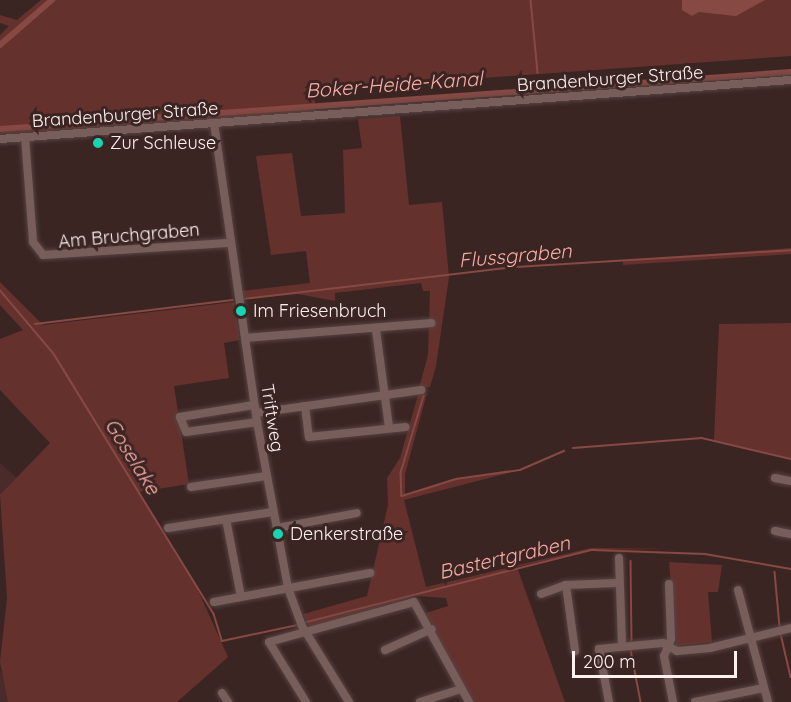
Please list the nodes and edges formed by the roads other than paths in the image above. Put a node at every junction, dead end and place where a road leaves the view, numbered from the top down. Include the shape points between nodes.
1 (791, 80) edge
2 (214, 123) junction
3 (25, 137) junction
4 (0, 139) edge
5 (231, 243) junction
6 (431, 323) dead end
7 (376, 330) junction
8 (245, 338) junction
9 (421, 390) dead end
10 (385, 394) junction
11 (305, 406) junction
12 (255, 409) junction
13 (257, 422) junction
14 (405, 427) dead end
15 (389, 428) junction
16 (266, 476) junction
17 (775, 478) dead end
18 (791, 481) edge
19 (191, 487) dead end
20 (273, 512) junction
21 (357, 513) dead end
22 (226, 519) junction
23 (168, 528) dead end
24 (277, 528) junction
25 (775, 531) dead end
26 (791, 534) edge
27 (619, 558) dead end
28 (370, 573) dead end
29 (616, 583) junction
30 (669, 584) dead end
31 (566, 585) junction
32 (288, 588) junction
33 (738, 590) dead end
34 (541, 594) dead end
35 (241, 597) junction
36 (214, 603) dead end
37 (303, 627) junction
38 (432, 629) junction
39 (785, 629) edge
40 (749, 639) junction
41 (629, 645) junction
42 (669, 648) junction
43 (385, 650) dead end
44 (575, 651) dead end
45 (764, 688) junction
46 (461, 689) junction
47 (222, 693) dead end
48 (228, 702) edge
49 (306, 702) edge
50 (349, 702) edge
51 (420, 702) edge
52 (468, 702) edge
53 (609, 702) edge
54 (673, 702) edge
55 (694, 702) edge
56 (768, 702) edge

1 - 2 street, Brandenburger Straße
2 - 3 street, Brandenburger Straße
2 - 5 street, Triftweg
3 - 4 street, Brandenburger Straße
3 - 5 street, Am Bruchgraben via 33,242 43,255
5 - 8 street, Triftweg
6 - 7 street
7 - 8 street via 353,333 340,327
7 - 10 street
8 - 12 street, Triftweg
9 - 10 street
10 - 11 street
10 - 15 street
11 - 12 street
11 - 15 street via 309,436
12 - 13 street, Triftweg
12 - 13 street via 180,417 186,432
13 - 16 street, Triftweg
14 - 15 street
16 - 19 street
16 - 20 street, Triftweg
17 - 18 street
20 - 22 street
20 - 24 street, Triftweg
21 - 24 street
22 - 23 street
22 - 35 street
24 - 32 street, Triftweg
25 - 26 street
27 - 29 street
28 - 32 street
29 - 31 street
29 - 41 street
30 - 42 street
31 - 34 street
31 - 44 street
32 - 35 street
32 - 37 street, Triftweg
33 - 40 street
35 - 36 street
37 - 38 street via 414,602
37 - 49 street via 269,642
37 - 50 street, Triftweg
38 - 43 street
38 - 46 street
39 - 40 street
40 - 42 street via 710,648
40 - 45 street via 755,645
41 - 42 street via 663,643
41 - 53 street via 599,649
42 - 54 street via 664,656
45 - 55 street
45 - 56 street
46 - 51 street
46 - 52 street
47 - 48 street

